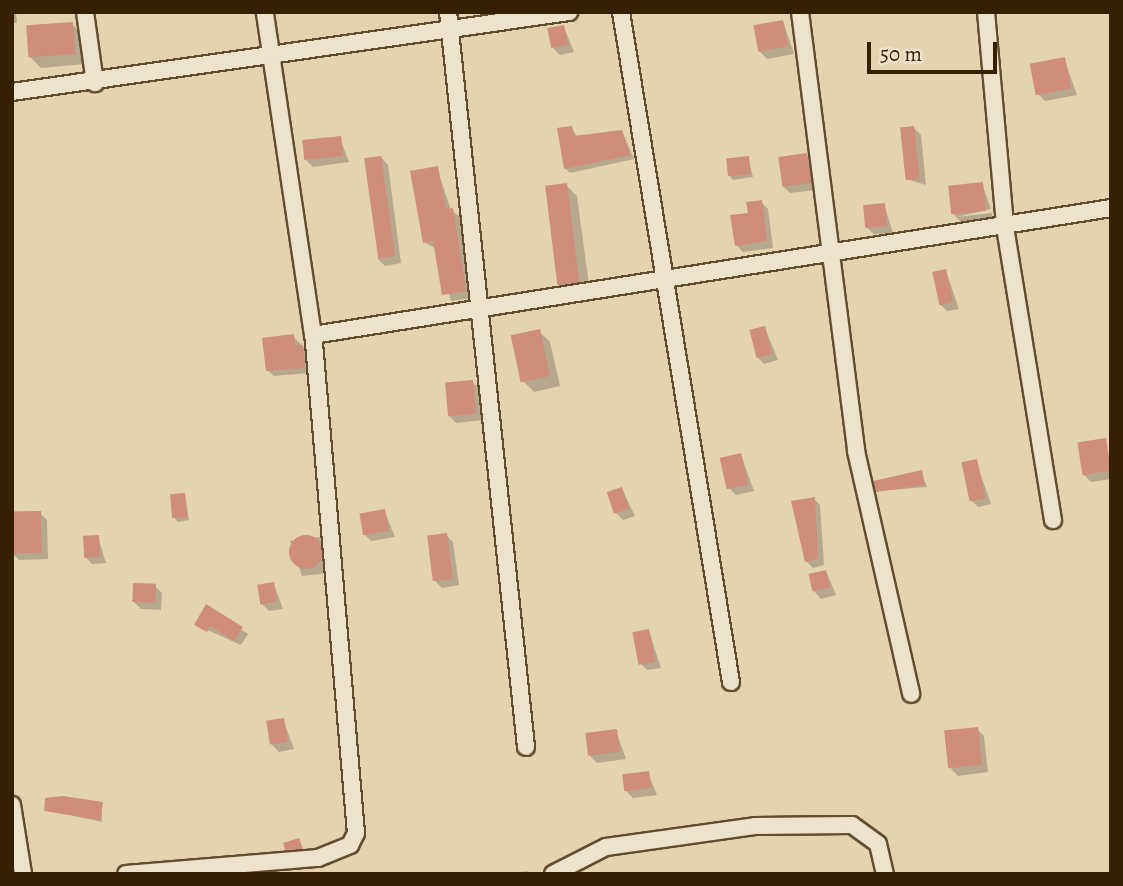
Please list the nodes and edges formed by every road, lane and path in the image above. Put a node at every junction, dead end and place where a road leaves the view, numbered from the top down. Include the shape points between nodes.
1 (85, 12) edge
2 (265, 12) edge
3 (569, 12) edge
4 (621, 12) edge
5 (800, 12) edge
6 (986, 12) edge
7 (449, 20) edge
8 (270, 53) junction
9 (95, 83) junction
10 (12, 92) edge
11 (1111, 208) edge
12 (1005, 227) junction
13 (835, 252) junction
14 (661, 283) junction
15 (482, 307) junction
16 (313, 335) junction
17 (1053, 520) dead end
18 (731, 682) dead end
19 (911, 694) dead end
20 (526, 747) dead end
21 (12, 805) edge
22 (316, 866) edge
23 (23, 874) edge
24 (126, 874) edge
25 (553, 874) edge
26 (885, 874) edge

1 - 9 street
2 - 8 street
3 - 7 street
4 - 14 street
5 - 13 street
6 - 12 street
7 - 8 street
7 - 15 street
8 - 9 street
8 - 16 street
9 - 10 street
11 - 12 street
12 - 13 street
12 - 17 street
13 - 14 street
13 - 19 street via 856,451
14 - 15 street
14 - 18 street
15 - 16 street
15 - 20 street
16 - 22 street via 356,833 350,845
21 - 23 street
22 - 24 street
25 - 26 street via 606,847 755,826 852,825 878,844

